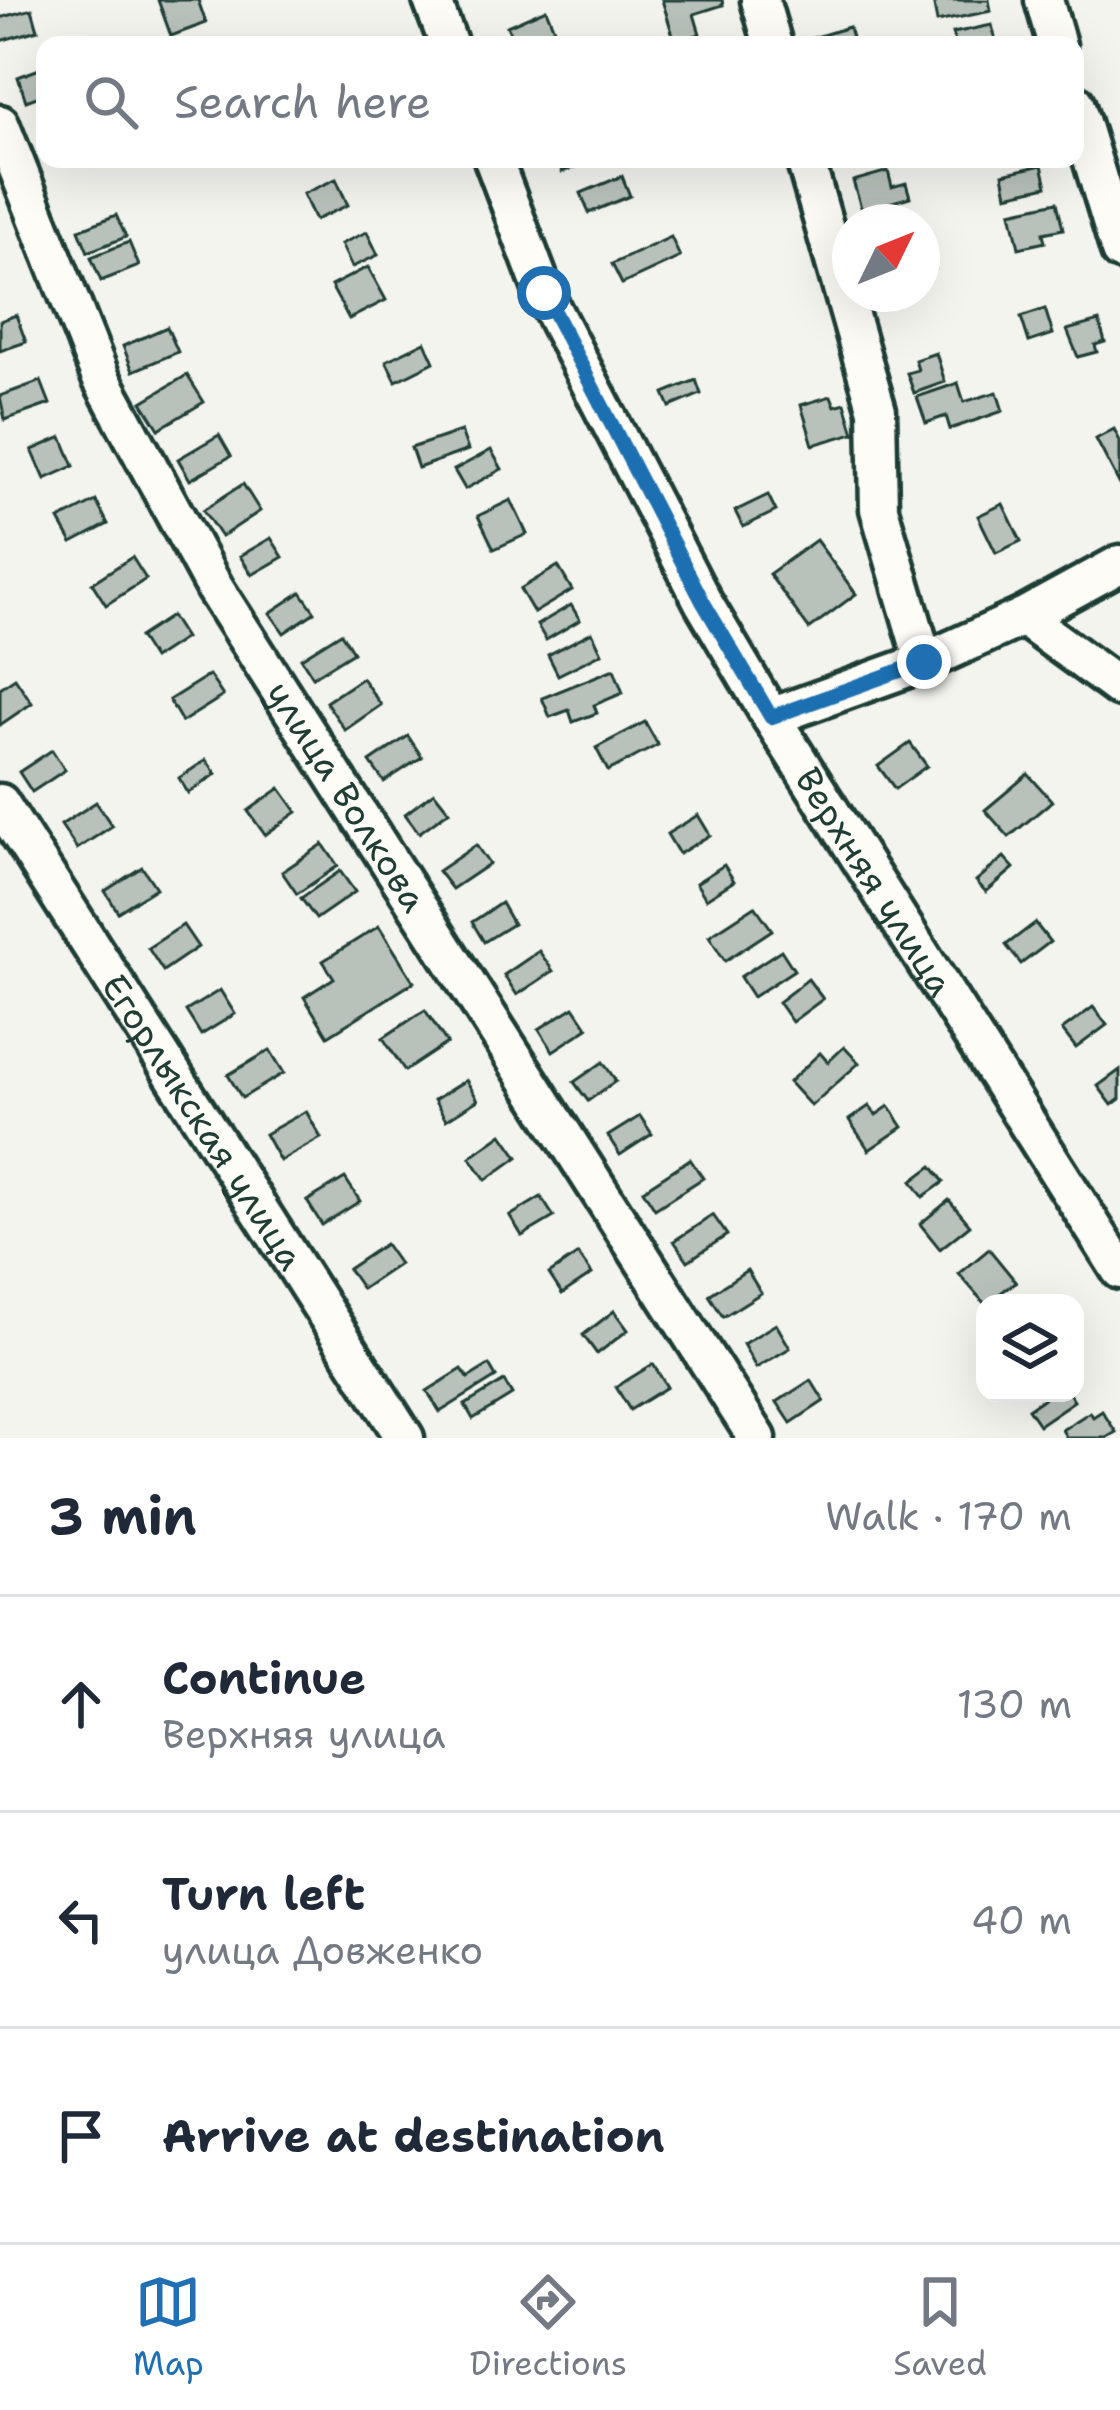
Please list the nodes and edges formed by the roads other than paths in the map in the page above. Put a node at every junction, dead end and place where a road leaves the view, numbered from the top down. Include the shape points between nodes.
1 (432, 0) edge
2 (760, 0) edge
3 (1043, 0) edge
4 (446, 36) edge
5 (770, 36) edge
6 (1054, 36) edge
7 (0, 124) edge
8 (1084, 133) edge
9 (496, 168) edge
10 (808, 168) edge
11 (1120, 251) edge
12 (1120, 564) edge
13 (1023, 616) junction
14 (924, 662) junction
15 (1120, 688) edge
16 (771, 717) junction
17 (0, 803) edge
18 (1120, 1270) edge
19 (405, 1438) edge
20 (757, 1438) edge

1 - 4 street
2 - 5 street
3 - 6 street
7 - 20 street, улица Волкова via 101,378 215,589
8 - 11 street
9 - 16 street, Верхняя улица via 544,293
10 - 14 street via 877,410 880,508
12 - 13 street
13 - 14 street
13 - 15 street
14 - 16 street
16 - 18 street, Верхняя улица
17 - 19 street, Егорлыкская улица

